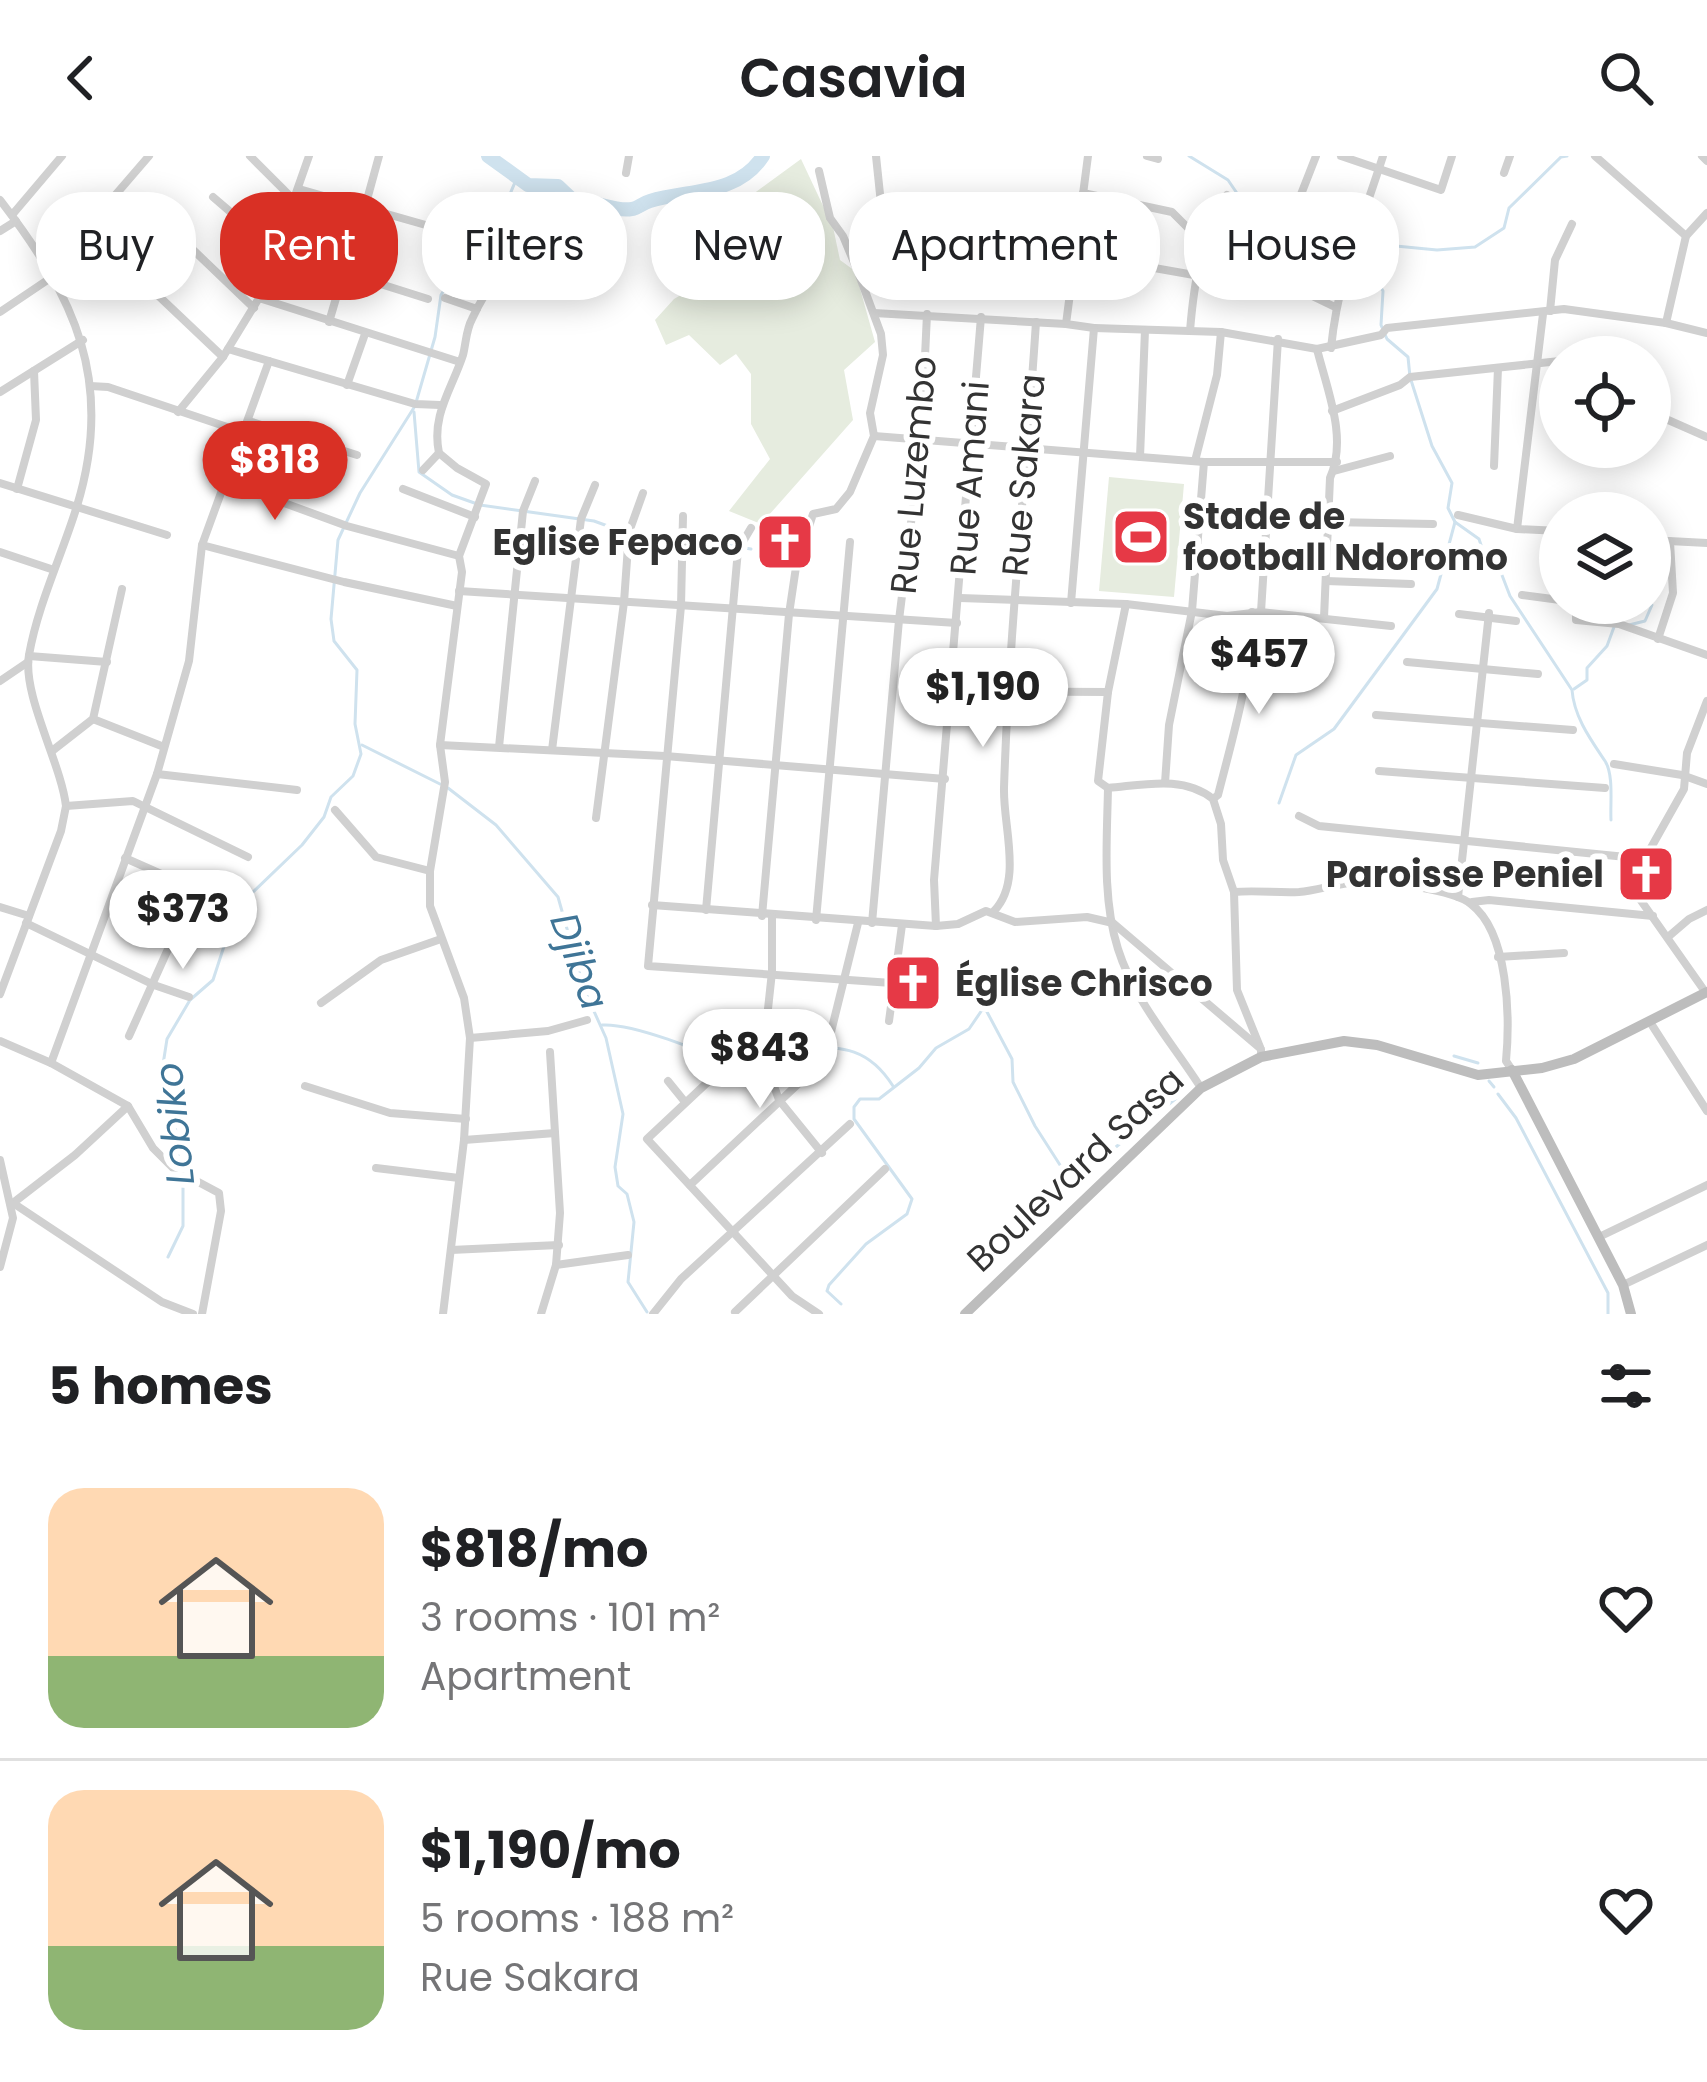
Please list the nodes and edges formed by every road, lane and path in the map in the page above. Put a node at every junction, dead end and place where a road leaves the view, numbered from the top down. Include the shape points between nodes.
1 (62, 156) edge
2 (148, 156) edge
3 (250, 156) edge
4 (309, 156) edge
5 (379, 156) edge
6 (629, 156) edge
7 (876, 156) edge
8 (1088, 156) edge
9 (1147, 156) edge
10 (1316, 156) edge
11 (1341, 156) edge
12 (1383, 156) edge
13 (1452, 156) edge
14 (1510, 156) edge
15 (1595, 156) edge
16 (1158, 159) edge
17 (1379, 169) junction
18 (818, 172) dead end
19 (626, 173) dead end
20 (1504, 173) dead end
21 (118, 192) edge
22 (294, 192) edge
23 (297, 192) edge
24 (369, 192) edge
25 (880, 192) edge
26 (1083, 192) edge
27 (1302, 192) edge
28 (213, 197) dead end
29 (0, 200) edge
30 (220, 203) edge
31 (1707, 213) edge
32 (14, 218) junction
33 (1572, 224) dead end
34 (0, 231) edge
35 (1686, 236) junction
36 (849, 250) edge
37 (36, 251) edge
38 (196, 252) edge
39 (36, 285) edge
40 (64, 300) edge
41 (166, 300) edge
42 (257, 300) edge
43 (336, 300) edge
44 (451, 300) edge
45 (483, 300) edge
46 (869, 300) edge
47 (1069, 300) edge
48 (1192, 300) edge
49 (1321, 300) edge
50 (256, 303) junction
51 (1335, 307) junction
52 (477, 309) junction
53 (0, 312) edge
54 (874, 313) junction
55 (1547, 313) junction
56 (926, 314) junction
57 (981, 317) junction
58 (329, 322) junction
59 (1036, 322) junction
60 (1666, 323) junction
61 (1066, 324) junction
62 (1094, 328) junction
63 (1145, 330) junction
64 (1190, 332) junction
65 (1221, 332) junction
66 (1707, 333) edge
67 (364, 334) junction
68 (1277, 339) junction
69 (83, 340) junction
70 (1331, 347) junction
71 (1317, 349) junction
72 (225, 353) junction
73 (269, 361) junction
74 (460, 362) junction
75 (1538, 362) junction
76 (1498, 368) junction
77 (34, 371) junction
78 (346, 385) junction
79 (90, 386) junction
80 (0, 392) edge
81 (440, 405) junction
82 (1332, 411) junction
83 (178, 412) junction
84 (249, 421) junction
85 (1671, 421) edge
86 (245, 434) junction
87 (874, 436) junction
88 (1707, 437) edge
89 (921, 442) junction
90 (972, 446) junction
91 (1028, 449) junction
92 (1082, 452) junction
93 (439, 453) junction
94 (357, 455) dead end
95 (1390, 456) dead end
96 (1140, 457) junction
97 (1267, 461) junction
98 (1199, 462) junction
99 (1494, 466) dead end
100 (1335, 467) junction
101 (423, 470) dead end
102 (535, 481) dead end
103 (227, 482) junction
104 (0, 483) edge
105 (595, 485) dead end
106 (17, 489) junction
107 (403, 489) dead end
108 (643, 493) dead end
109 (77, 508) junction
110 (1458, 515) dead end
111 (683, 516) dead end
112 (476, 517) junction
113 (1330, 522) junction
114 (1433, 524) dead end
115 (752, 528) dead end
116 (1517, 530) junction
117 (1539, 531) edge
118 (167, 536) dead end
119 (850, 542) dead end
120 (1671, 542) edge
121 (1707, 543) edge
122 (202, 545) junction
123 (0, 553) edge
124 (459, 556) junction
125 (1671, 559) edge
126 (54, 570) junction
127 (1326, 581) junction
128 (1411, 584) dead end
129 (122, 589) dead end
130 (459, 591) junction
131 (514, 594) junction
132 (1522, 595) dead end
133 (1539, 597) edge
134 (572, 598) junction
135 (960, 598) junction
136 (1671, 599) edge
137 (1012, 601) junction
138 (624, 602) junction
139 (1071, 603) junction
140 (1126, 604) junction
141 (457, 606) junction
142 (681, 606) junction
143 (735, 610) junction
144 (1192, 611) junction
145 (1257, 612) junction
146 (789, 614) junction
147 (1459, 614) dead end
148 (1489, 615) junction
149 (844, 617) junction
150 (1324, 618) junction
151 (899, 620) junction
152 (1516, 621) dead end
153 (957, 623) junction
154 (1619, 624) edge
155 (1663, 624) edge
156 (1391, 626) dead end
157 (1658, 639) junction
158 (1707, 655) edge
159 (28, 659) junction
160 (107, 662) junction
161 (1407, 662) dead end
162 (1482, 668) junction
163 (1538, 674) dead end
164 (0, 680) edge
165 (952, 691) junction
166 (1007, 692) junction
167 (1108, 692) junction
168 (1707, 700) edge
169 (1376, 716) dead end
170 (93, 719) junction
171 (1475, 724) junction
172 (1573, 730) dead end
173 (440, 745) junction
174 (165, 747) junction
175 (499, 747) junction
176 (552, 750) junction
177 (52, 751) junction
178 (603, 752) junction
179 (665, 756) junction
180 (718, 760) junction
181 (1614, 764) dead end
182 (774, 765) junction
183 (832, 768) junction
184 (1379, 770) dead end
185 (886, 771) junction
186 (157, 774) junction
187 (1682, 775) junction
188 (1469, 778) junction
189 (945, 779) junction
190 (1165, 783) junction
191 (1707, 784) edge
192 (1108, 788) junction
193 (1605, 788) dead end
194 (297, 790) dead end
195 (1213, 800) junction
196 (66, 806) junction
197 (144, 807) junction
198 (334, 810) dead end
199 (1299, 816) dead end
200 (596, 818) dead end
201 (1464, 843) junction
202 (248, 857) dead end
203 (125, 858) junction
204 (1646, 859) junction
205 (430, 871) junction
206 (1234, 892) junction
207 (1458, 896) junction
208 (1470, 903) junction
209 (652, 905) junction
210 (0, 907) edge
211 (706, 910) junction
212 (1707, 910) edge
213 (994, 911) junction
214 (767, 916) junction
215 (1653, 916) junction
216 (28, 920) junction
217 (816, 920) junction
218 (858, 922) junction
219 (872, 923) junction
220 (1113, 923) junction
221 (902, 925) junction
222 (936, 926) junction
223 (1668, 937) junction
224 (441, 939) junction
225 (1564, 953) dead end
226 (91, 954) junction
227 (1498, 957) junction
228 (772, 972) junction
229 (847, 979) junction
230 (892, 983) junction
231 (154, 985) junction
232 (1706, 993) edge
233 (0, 994) edge
234 (189, 997) dead end
235 (321, 1003) dead end
236 (587, 1020) dead end
237 (889, 1021) dead end
238 (1649, 1021) junction
239 (129, 1036) dead end
240 (470, 1038) junction
241 (829, 1040) dead end
242 (0, 1041) edge
243 (550, 1052) dead end
244 (1261, 1053) junction
245 (828, 1056) dead end
246 (51, 1063) junction
247 (1512, 1070) junction
248 (711, 1078) dead end
249 (668, 1082) dead end
250 (304, 1086) dead end
251 (1201, 1088) junction
252 (778, 1100) junction
253 (685, 1102) junction
254 (128, 1106) junction
255 (1707, 1111) edge
256 (466, 1119) junction
257 (850, 1124) dead end
258 (555, 1132) junction
259 (464, 1140) junction
260 (822, 1153) junction
261 (0, 1160) edge
262 (376, 1168) dead end
263 (885, 1169) dead end
264 (460, 1178) junction
265 (690, 1185) junction
266 (1707, 1185) edge
267 (13, 1203) junction
268 (732, 1232) junction
269 (1599, 1238) junction
270 (559, 1245) junction
271 (1707, 1245) edge
272 (451, 1250) junction
273 (628, 1255) dead end
274 (0, 1264) edge
275 (556, 1265) junction
276 (775, 1277) junction
277 (1623, 1285) junction
278 (735, 1312) edge
279 (198, 1314) edge
280 (443, 1314) edge
281 (541, 1314) edge
282 (653, 1314) edge
283 (817, 1314) edge
284 (964, 1314) edge
285 (1631, 1314) edge

1 - 32 street
2 - 21 street
3 - 22 street
4 - 23 street
5 - 24 street
6 - 19 street
7 - 25 street
8 - 26 street
9 - 16 street
10 - 27 street
11 - 17 street
12 - 17 street
13 - 17 street via 1441,190
14 - 20 street
15 - 35 street
17 - 51 street
18 - 36 street
28 - 30 street
29 - 32 street
31 - 35 street
32 - 34 street
32 - 37 street
33 - 55 street via 1555,260
35 - 60 street
38 - 50 street
39 - 53 street
40 - 69 street
41 - 72 street
42 - 50 street
43 - 58 street
44 - 52 street
45 - 52 street
46 - 54 street
47 - 61 street
48 - 64 street
49 - 51 street
50 - 58 street
50 - 72 street
51 - 70 street
52 - 74 street
54 - 56 street
54 - 87 street via 884,355 870,413
55 - 60 street
55 - 70 street via 1384,331
55 - 75 street
56 - 57 street
56 - 89 street, Rue Luzembo
57 - 59 street
57 - 90 street, Rue Amani
58 - 67 street
59 - 61 street
59 - 91 street, Rue Sakara
60 - 66 street
61 - 62 street
62 - 63 street
62 - 92 street
63 - 64 street
63 - 96 street
64 - 65 street
65 - 68 street
65 - 98 street
67 - 74 street
67 - 78 street
68 - 71 street
68 - 97 street
69 - 77 street
69 - 79 street
70 - 71 street
71 - 82 street
72 - 73 street
72 - 83 street
73 - 78 street
73 - 84 street
74 - 81 street
75 - 76 street
75 - 116 street
76 - 82 street via 1410,377
76 - 99 street
77 - 80 street
77 - 106 street via 36,421
78 - 81 street
79 - 83 street
79 - 109 street via 92,452
81 - 93 street
82 - 100 street
83 - 86 street
84 - 86 street
84 - 94 street
85 - 88 street
86 - 103 street
87 - 89 street
87 - 146 street via 850,492 836,509 813,514
89 - 90 street
89 - 151 street, Rue Luzembo
90 - 91 street
90 - 135 street, Rue Amani
91 - 92 street
91 - 137 street, Rue Sakara
92 - 96 street
92 - 139 street
93 - 101 street
93 - 112 street via 486,481
95 - 100 street
96 - 98 street
97 - 98 street
97 - 100 street
97 - 145 street
98 - 144 street
100 - 113 street
102 - 131 street via 523,511
103 - 122 street
103 - 124 street
104 - 106 street
105 - 134 street via 581,519
106 - 109 street
107 - 112 street
108 - 138 street via 628,532
109 - 118 street
109 - 126 street
110 - 116 street
111 - 142 street
112 - 124 street
113 - 114 street
113 - 127 street
115 - 143 street via 740,546
116 - 117 street
119 - 149 street
120 - 121 street
122 - 141 street
122 - 174 street via 189,661
123 - 126 street
124 - 130 street
125 - 136 street
126 - 159 street
127 - 128 street
127 - 150 street
129 - 160 street
130 - 131 street
130 - 141 street
131 - 134 street
131 - 175 street
132 - 133 street
134 - 138 street
134 - 176 street
135 - 137 street
135 - 153 street, Rue Amani
137 - 139 street
137 - 166 street, Rue Sakara
138 - 142 street
138 - 178 street
139 - 140 street
140 - 144 street
140 - 167 street
141 - 173 street
142 - 143 street
142 - 179 street
143 - 146 street
143 - 180 street
144 - 145 street
144 - 190 street
145 - 150 street
145 - 195 street
146 - 149 street
146 - 182 street
147 - 148 street
148 - 152 street
148 - 162 street
149 - 151 street
149 - 183 street
150 - 156 street
151 - 153 street
151 - 185 street, Rue Luzembo
153 - 165 street, Rue Amani
154 - 157 street
155 - 157 street
157 - 158 street
159 - 160 street
159 - 164 street
159 - 177 street
160 - 170 street
161 - 162 street
162 - 163 street
162 - 171 street
165 - 166 street
165 - 189 street, Rue Amani
166 - 167 street
166 - 213 street, Rue Sakara via 1009,862 1006,898
167 - 192 street via 1097,782
168 - 187 street
169 - 171 street
170 - 174 street
170 - 177 street
171 - 172 street
171 - 188 street
173 - 175 street
173 - 205 street via 444,787
174 - 186 street
175 - 176 street
176 - 178 street
177 - 196 street
178 - 179 street
178 - 200 street
179 - 180 street
179 - 209 street
180 - 182 street
180 - 211 street
181 - 187 street
182 - 183 street
182 - 214 street
183 - 185 street
183 - 217 street
184 - 188 street
185 - 189 street
185 - 219 street, Rue Luzembo
186 - 194 street
186 - 197 street
187 - 191 street
187 - 204 street via 1684,789
188 - 193 street
188 - 201 street
189 - 222 street, Rue Amani
190 - 192 street
190 - 195 street
192 - 220 street
195 - 206 street
196 - 197 street
196 - 216 street
197 - 202 street
197 - 203 street
198 - 205 street via 376,857
199 - 201 street via 1319,826
201 - 204 street
201 - 207 street
203 - 226 street
203 - 231 street via 195,889
204 - 215 street via 1630,885
205 - 224 street
206 - 207 street via 1363,882
206 - 244 street via 1237,990
207 - 208 street
208 - 215 street
208 - 227 street via 1489,924
209 - 211 street
209 - 228 street via 648,966
210 - 216 street
211 - 214 street
212 - 223 street
213 - 220 street via 1015,922
213 - 222 street
214 - 217 street
214 - 228 street
215 - 223 street
216 - 226 street
216 - 233 street
217 - 218 street
218 - 219 street
218 - 229 street
219 - 221 street
220 - 244 street
220 - 251 street via 1133,986
221 - 222 street
221 - 230 street
223 - 232 street
224 - 235 street via 381,960
224 - 240 street
225 - 227 street
226 - 231 street
226 - 246 street
227 - 247 street
228 - 229 street
228 - 252 street via 763,1055
229 - 230 street
229 - 241 street
230 - 237 street
231 - 234 street
231 - 239 street
232 - 238 street, Boulevard Sasa
236 - 240 street
238 - 247 street, Boulevard Sasa via 1574,1059
238 - 255 street
240 - 256 street
242 - 246 street
243 - 258 street
244 - 247 street, Boulevard Sasa via 1344,1041 1478,1075
244 - 251 street, Boulevard Sasa
245 - 252 street
246 - 254 street
247 - 269 street
248 - 253 street
249 - 253 street
250 - 256 street via 390,1112
251 - 284 street, Boulevard Sasa
252 - 260 street
252 - 265 street
253 - 265 street via 646,1139
254 - 267 street
254 - 279 street via 153,1148 219,1193
256 - 259 street
257 - 260 street
258 - 259 street
258 - 270 street
259 - 264 street
260 - 268 street
261 - 267 street
262 - 264 street
263 - 276 street
264 - 272 street
265 - 268 street
266 - 269 street
267 - 274 street
267 - 279 street via 162,1302
268 - 276 street
268 - 282 street
269 - 277 street
270 - 272 street
270 - 275 street
271 - 277 street
272 - 280 street
273 - 275 street
275 - 281 street
276 - 278 street
276 - 283 street
277 - 285 street

